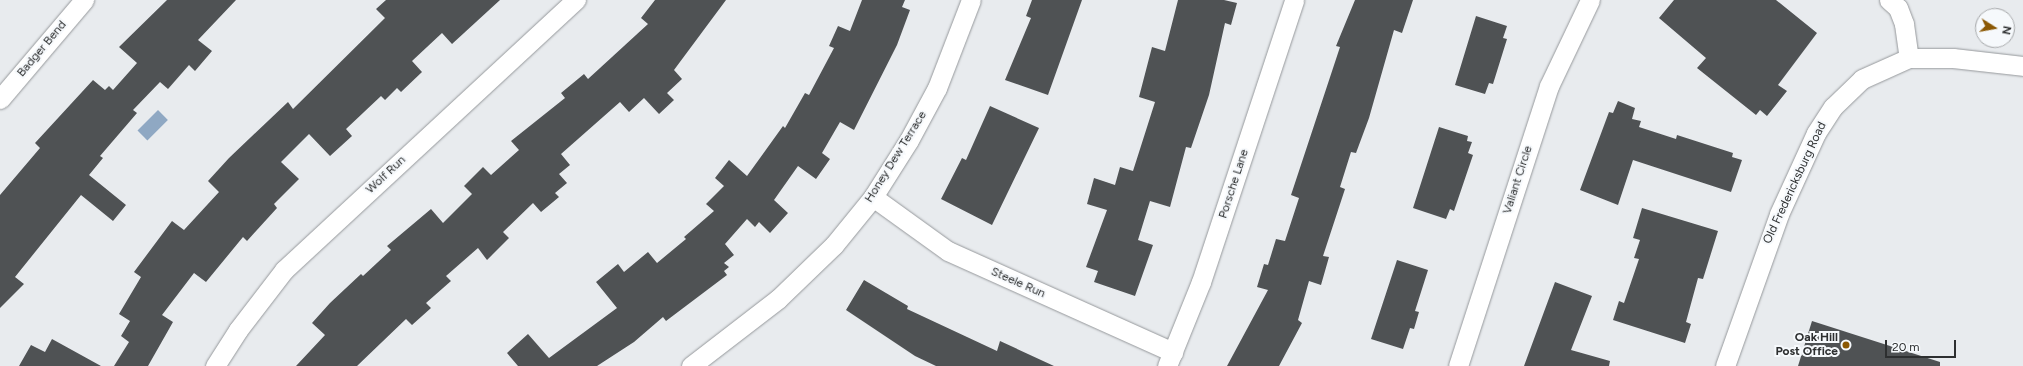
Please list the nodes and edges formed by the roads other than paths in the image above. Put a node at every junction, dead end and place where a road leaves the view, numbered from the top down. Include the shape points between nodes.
1 (84, 0) edge
2 (576, 0) edge
3 (971, 0) edge
4 (1294, 0) edge
5 (1590, 0) edge
6 (1889, 0) edge
7 (1909, 58) junction
8 (2023, 66) edge
9 (0, 99) edge
10 (873, 197) junction
11 (1170, 359) edge
12 (215, 366) edge
13 (691, 366) edge
14 (1458, 366) edge
15 (1725, 366) edge

1 - 9 street, Badger Bend
2 - 12 street, Wolf Run via 284,270
3 - 10 street, Honey Dew Terrace via 937,88 909,140
4 - 11 street, Porsche Lane via 1202,282
5 - 14 street, Valiant Circle via 1549,86
6 - 7 street via 1898,8 1904,24
7 - 8 street, Old Fredericksburg Road via 1953,58
7 - 15 street, Old Fredericksburg Road via 1862,79 1833,107 1816,133 1766,247
10 - 11 street, Steele Run via 948,251
10 - 13 street, Honey Dew Terrace via 834,245 778,298

